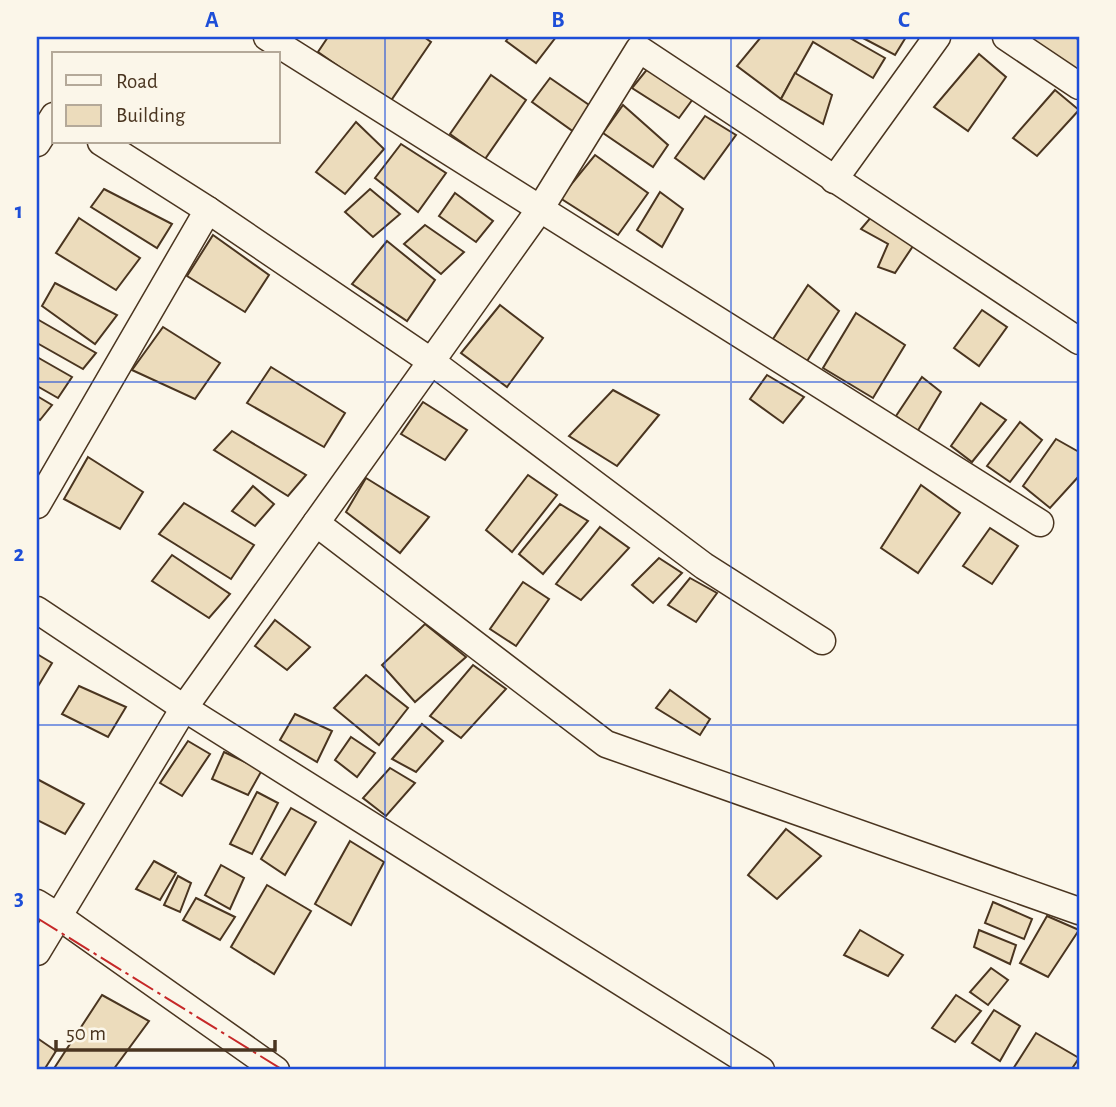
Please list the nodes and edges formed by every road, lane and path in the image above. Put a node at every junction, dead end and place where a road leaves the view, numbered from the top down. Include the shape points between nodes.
1 (267, 37) edge
2 (937, 37) edge
3 (1006, 37) edge
4 (635, 41) edge
5 (1079, 86) edge
6 (37, 103) edge
7 (52, 113) edge
8 (52, 117) edge
9 (37, 143) edge
10 (103, 144) edge
11 (834, 180) junction
12 (540, 209) junction
13 (208, 210) junction
14 (1079, 341) edge
15 (432, 362) junction
16 (37, 505) edge
17 (316, 523) junction
18 (1040, 523) dead end
19 (37, 610) edge
20 (822, 641) dead end
21 (184, 708) junction
22 (48, 909) edge
23 (1079, 911) edge
24 (37, 952) edge
25 (276, 1070) edge
26 (761, 1070) edge

1 - 12 street
2 - 11 street
3 - 5 street
4 - 11 street
4 - 12 street
6 - 7 street
8 - 9 street
10 - 13 street
11 - 14 street
12 - 15 street
12 - 18 street
13 - 15 street
13 - 16 street
15 - 17 street
15 - 20 street via 704,566
17 - 21 street
17 - 23 street via 606,744
19 - 21 street
21 - 22 street
21 - 26 street
22 - 24 street
22 - 25 street

